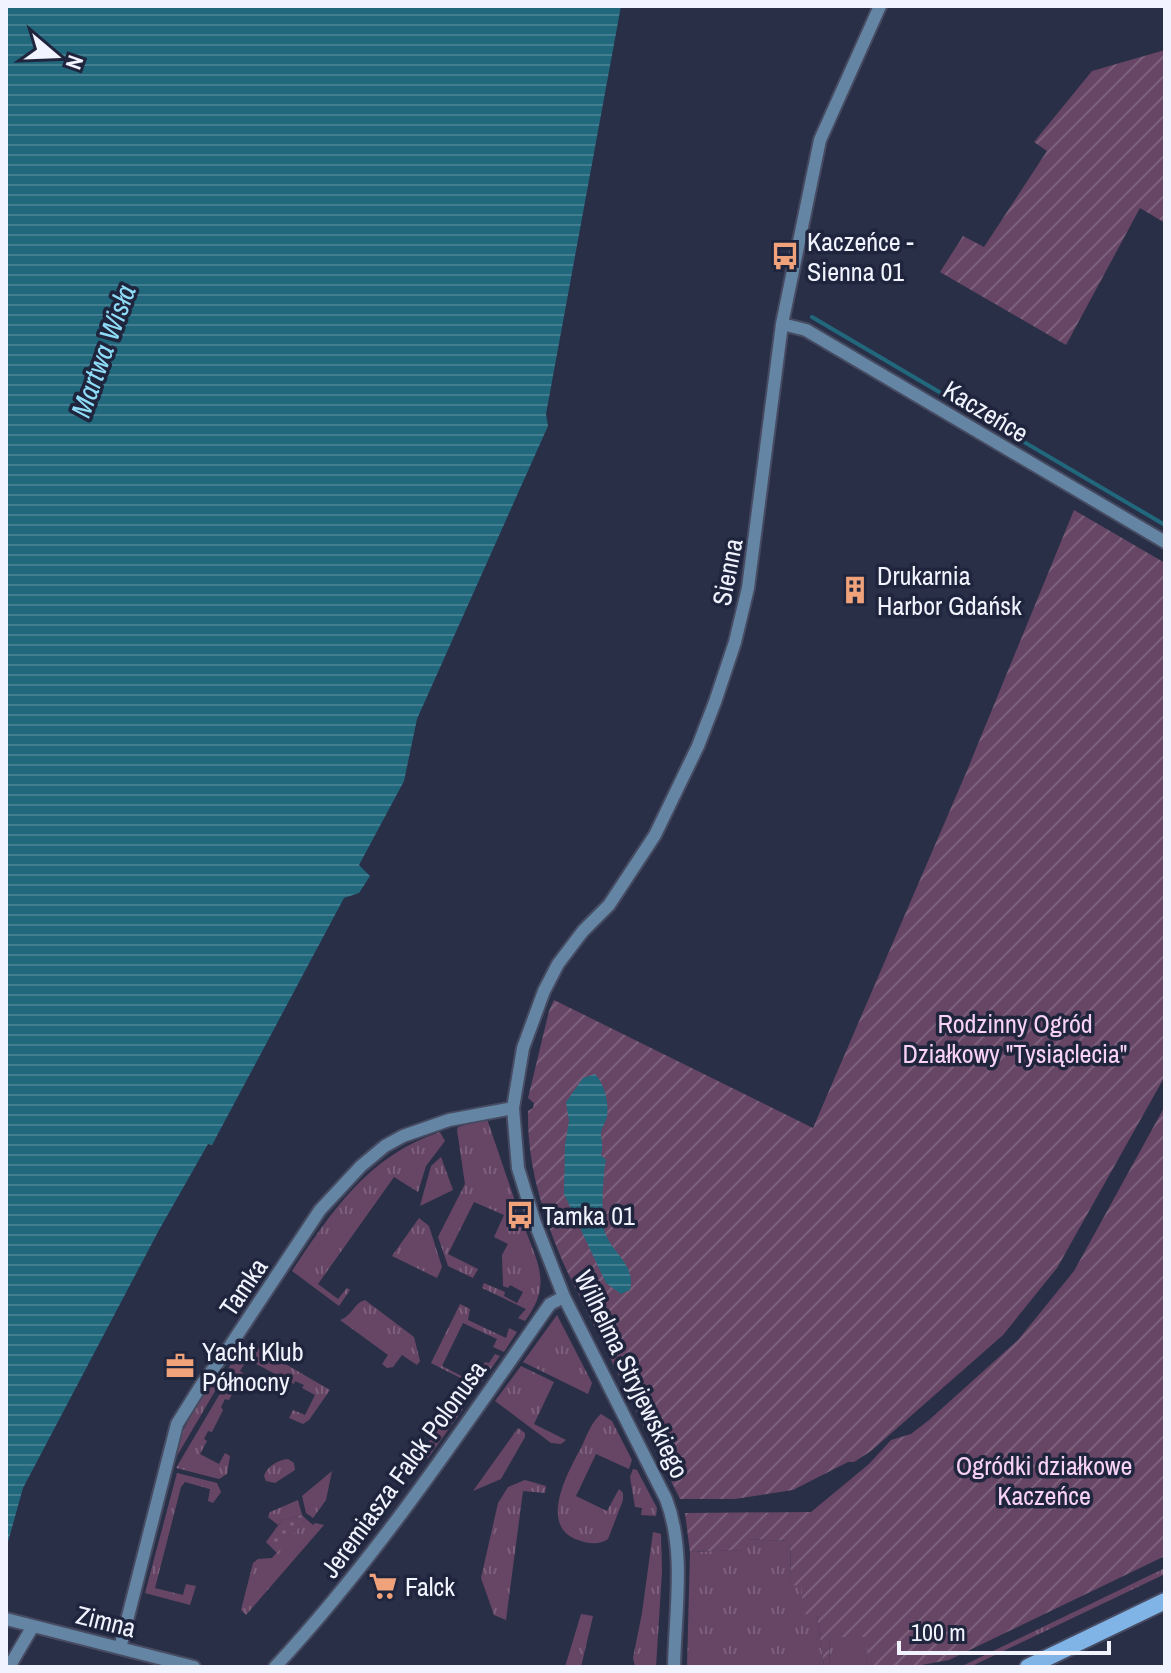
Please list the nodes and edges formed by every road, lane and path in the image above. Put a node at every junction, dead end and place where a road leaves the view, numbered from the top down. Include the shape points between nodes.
1 (880, 6) edge
2 (782, 324) junction
3 (1165, 542) edge
4 (513, 1108) junction
5 (564, 1297) junction
6 (1165, 1601) edge
7 (6, 1619) edge
8 (33, 1626) junction
9 (120, 1648) junction
10 (9, 1667) edge
11 (194, 1667) edge
12 (275, 1667) edge
13 (674, 1667) edge
14 (1028, 1667) edge

1 - 2 street, Sienna via 820,140
2 - 3 street, Kaczeńce via 806,330
2 - 4 street, Sienna via 748,588 715,702 655,835 609,905 558,964 544,991 523,1048
4 - 5 street, Wilhelma Stryjewskiego via 518,1168
4 - 9 street, Tamka via 449,1120 403,1136 361,1166 320,1210 177,1424
5 - 12 street, Jeremiasza Falck Polonusa via 550,1304 360,1567
5 - 13 street, Wilhelma Stryjewskiego via 673,1518
6 - 14 street
7 - 8 street, Zimna
8 - 9 street, Zimna
8 - 10 street
9 - 11 street, Zimna

